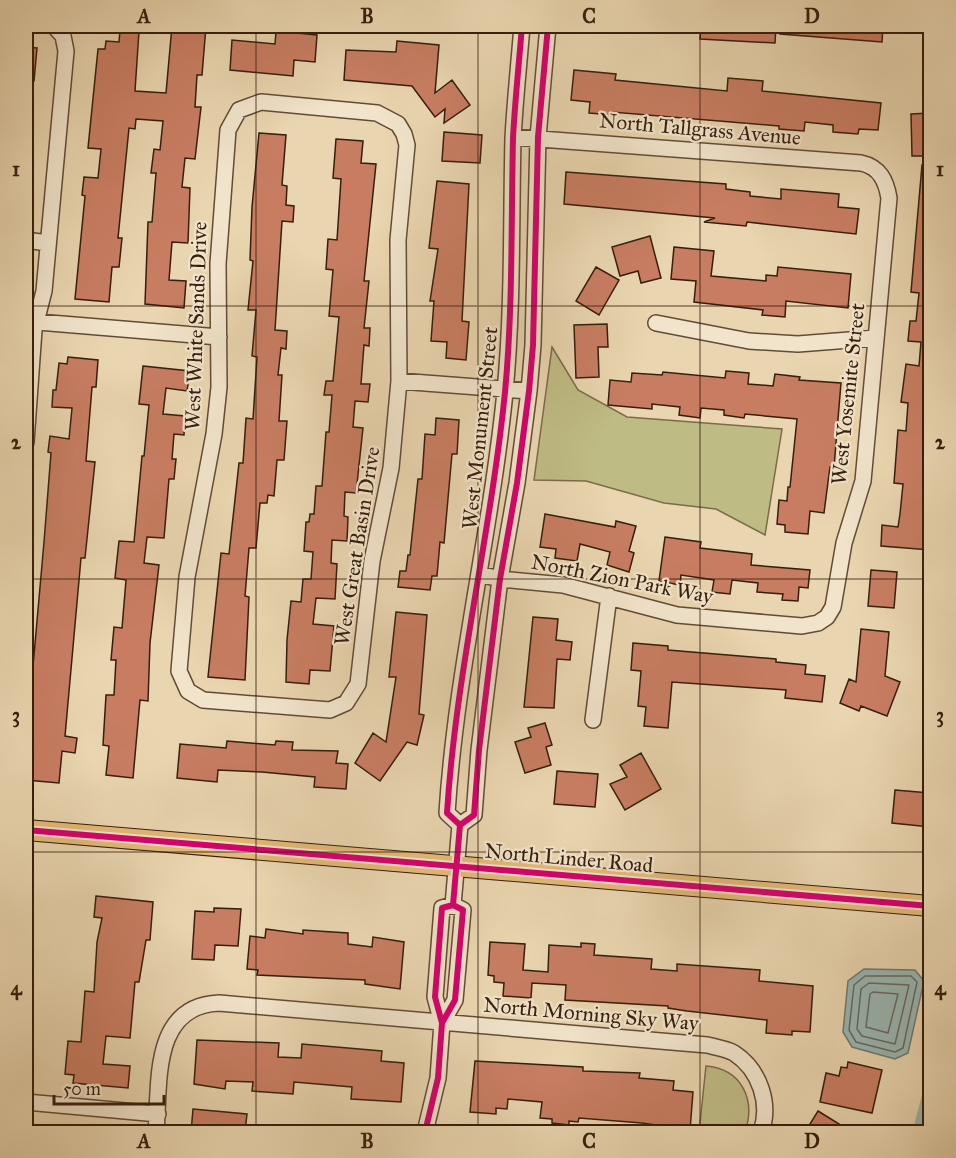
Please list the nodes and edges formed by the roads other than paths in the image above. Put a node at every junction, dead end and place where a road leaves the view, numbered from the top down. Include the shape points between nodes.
1 (55, 26) edge
2 (522, 26) edge
3 (548, 26) edge
4 (398, 124) joint
5 (513, 137) junction
6 (538, 137) junction
7 (880, 173) joint
8 (26, 240) edge
9 (47, 243) junction
10 (656, 323) dead end
11 (33, 330) edge
12 (219, 337) junction
13 (875, 338) junction
14 (399, 381) junction
15 (505, 389) junction
16 (529, 391) junction
17 (26, 442) edge
18 (479, 574) junction
19 (500, 579) junction
20 (609, 596) junction
21 (827, 617) joint
22 (337, 708) joint
23 (594, 720) dead end
24 (460, 825) junction
25 (26, 830) edge
26 (456, 866) junction
27 (930, 906) edge
28 (442, 1023) junction
29 (26, 1102) edge
30 (158, 1114) junction
31 (156, 1132) edge
32 (425, 1132) edge
33 (761, 1132) edge

1 - 9 street via 63,36 66,51
2 - 5 street, West Monument Street
3 - 6 street, West Monument Street
4 - 12 street, West White Sands Drive via 377,113 261,102 239,110 228,130 218,264
4 - 14 street, West Great Basin Drive via 407,145 398,240
5 - 6 street, North Tallgrass Avenue
5 - 15 street, West Monument Street
6 - 7 street, North Tallgrass Avenue via 861,163
6 - 16 street, West Monument Street
7 - 13 street, West Yosemite Street via 889,198
8 - 9 street
9 - 11 street via 44,291
10 - 13 street via 749,341 798,344
11 - 12 street
11 - 17 street
12 - 22 street, West White Sands Drive via 214,434 187,577 178,671 185,687 203,700 323,711
13 - 21 street, West Yosemite Street via 863,481 844,543 837,596
14 - 15 street
14 - 22 street, West Great Basin Drive via 391,468 372,561 358,684 351,698
15 - 16 street
15 - 18 street, West Monument Street
16 - 19 street, West Monument Street
18 - 19 street, North Zion Park Way
18 - 24 street, West Monument Street via 451,746 447,813
19 - 20 street, North Zion Park Way via 563,585
19 - 24 street, West Monument Street via 474,814
20 - 21 street, North Zion Park Way via 646,608 712,619 802,626
20 - 23 street
24 - 26 street, West Monument Street
25 - 26 main road, North Linder Road
26 - 27 main road, North Linder Road
26 - 28 street, West Monument Street via 453,905 442,908 435,997
28 - 30 street, North Morning Sky Way via 207,1003 184,1013 169,1033 164,1047
28 - 32 street via 436,1097
28 - 33 street, North Morning Sky Way via 707,1045 733,1052 748,1066 762,1089 765,1105
29 - 30 street
30 - 31 street

